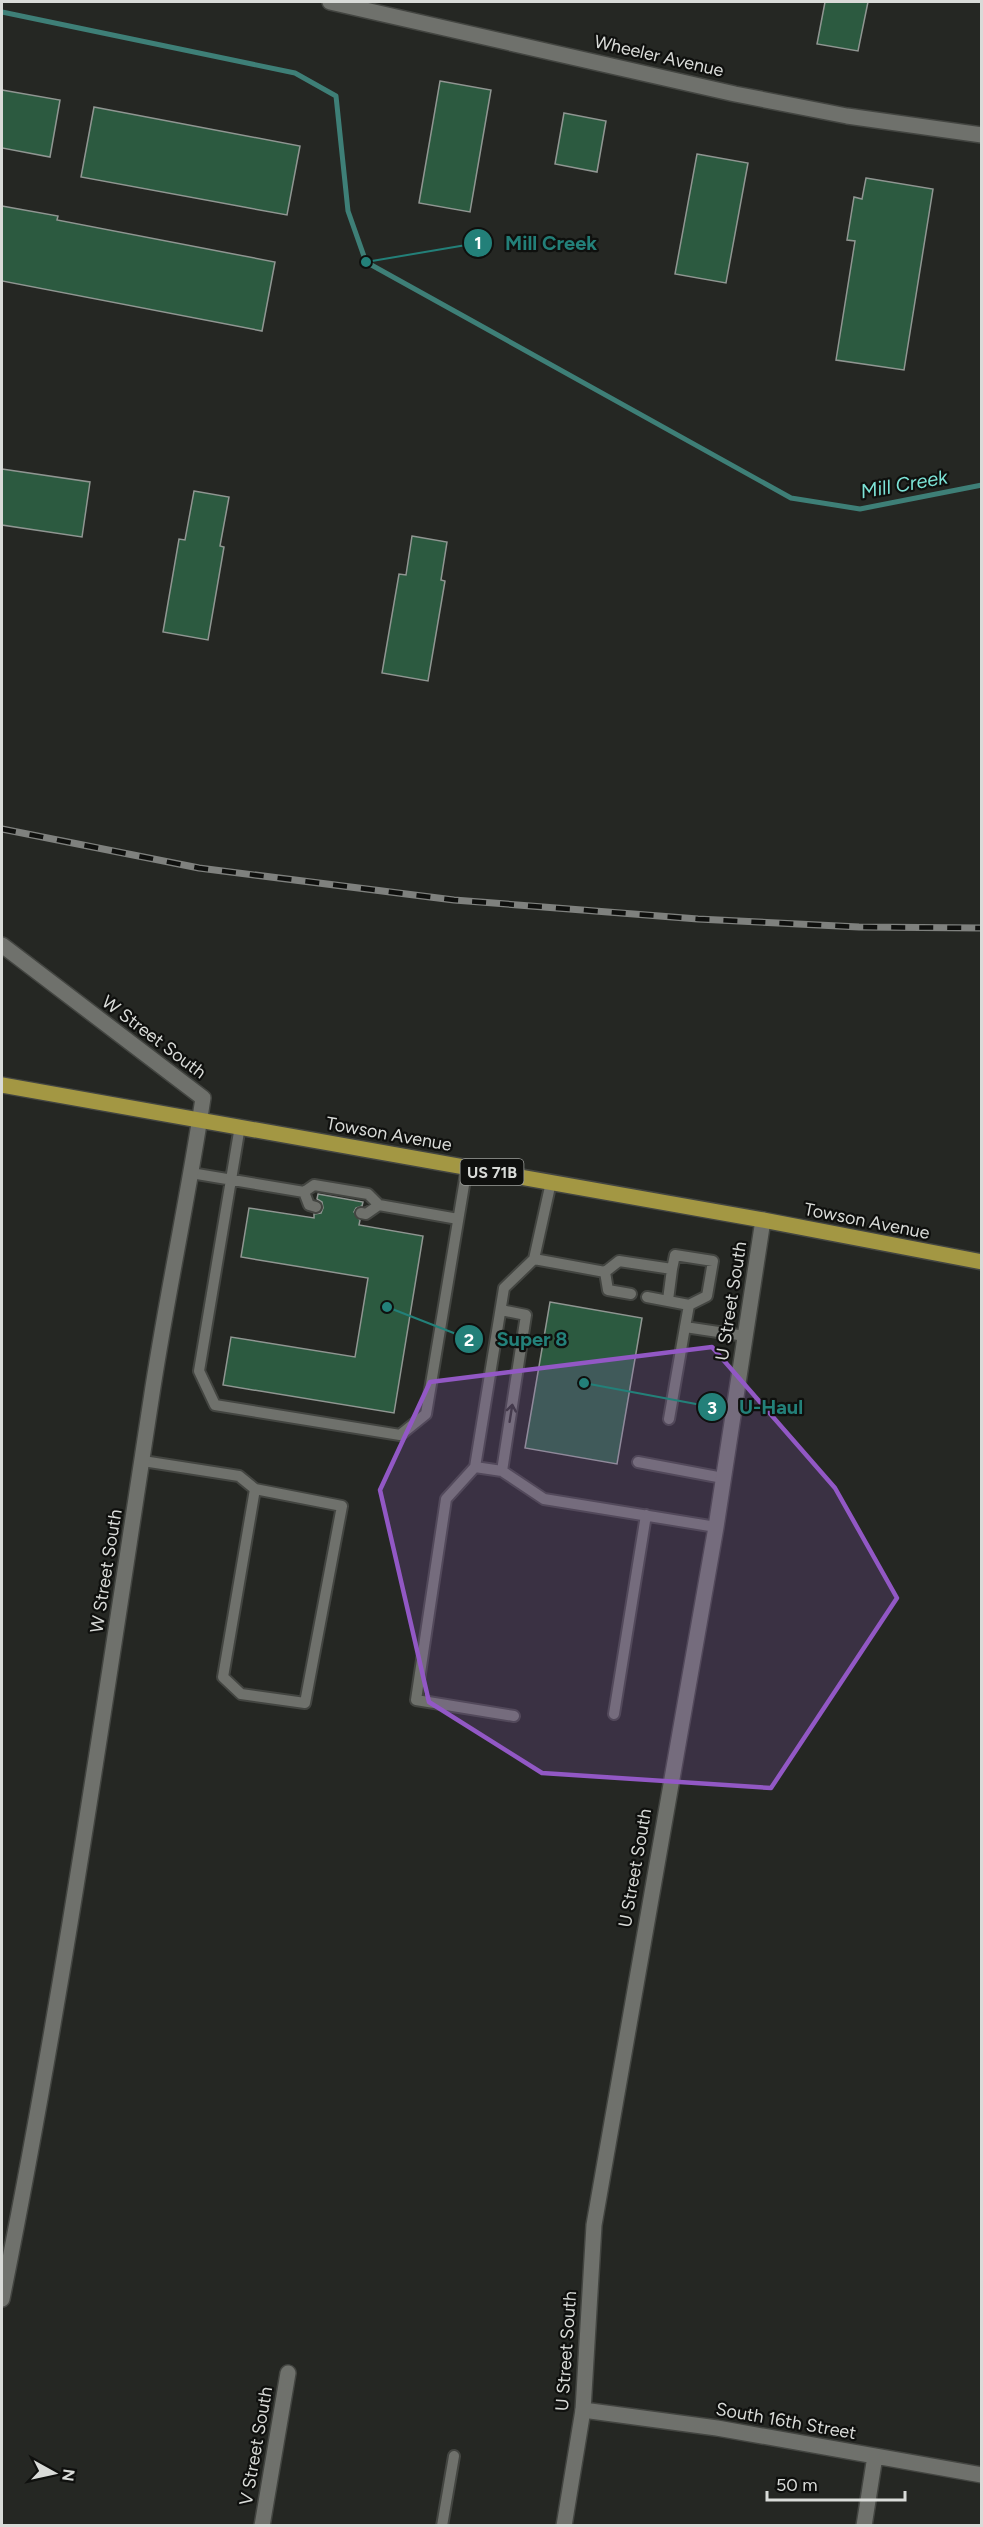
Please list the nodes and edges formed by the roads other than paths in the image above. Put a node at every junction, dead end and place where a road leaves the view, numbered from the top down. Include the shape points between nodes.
1 (330, 2) edge
2 (981, 135) edge
3 (2, 945) edge
4 (2, 1085) edge
5 (200, 1119) junction
6 (240, 1126) junction
7 (467, 1167) junction
8 (191, 1173) junction
9 (231, 1179) junction
10 (551, 1182) junction
11 (304, 1192) junction
12 (379, 1205) junction
13 (316, 1207) dead end
14 (361, 1213) dead end
15 (458, 1219) junction
16 (763, 1220) junction
17 (534, 1259) junction
18 (981, 1262) edge
19 (672, 1269) junction
20 (605, 1272) junction
21 (631, 1294) dead end
22 (647, 1297) dead end
23 (669, 1300) junction
24 (689, 1305) junction
25 (501, 1310) junction
26 (685, 1327) junction
27 (745, 1336) junction
28 (669, 1419) dead end
29 (143, 1461) junction
30 (638, 1462) dead end
31 (475, 1467) junction
32 (502, 1471) junction
33 (723, 1478) junction
34 (255, 1489) junction
35 (646, 1515) junction
36 (716, 1527) junction
37 (614, 1714) dead end
38 (514, 1716) dead end
39 (2, 2299) edge
40 (288, 2373) dead end
41 (583, 2410) junction
42 (454, 2456) dead end
43 (875, 2456) junction
44 (981, 2475) edge
45 (262, 2526) edge
46 (442, 2526) edge
47 (564, 2526) edge
48 (864, 2526) edge

1 - 2 street, Wheeler Avenue via 735,94 847,116
3 - 5 street, W Street South via 202,1098
4 - 5 main road, Towson Avenue / US 71B
5 - 6 main road, Towson Avenue / US 71B
5 - 8 street, W Street South
6 - 7 main road, Towson Avenue / US 71B
6 - 9 lane
7 - 10 main road, Towson Avenue / US 71B
7 - 15 lane
8 - 9 lane
8 - 29 street, W Street South
9 - 11 lane
9 - 15 lane via 199,1371 215,1405 400,1435 426,1414
10 - 16 main road, Towson Avenue / US 71B
10 - 17 lane
11 - 12 lane via 314,1185 368,1194
11 - 13 lane via 309,1205
12 - 14 lane
12 - 15 lane
16 - 18 main road, Towson Avenue / US 71B
16 - 27 street, U Street South
17 - 20 lane
17 - 25 lane via 504,1288
19 - 20 lane via 619,1261
19 - 23 lane
19 - 24 lane via 675,1255 713,1261 707,1296
20 - 21 lane via 608,1290
22 - 23 lane
23 - 24 lane
24 - 26 lane
25 - 31 lane
32 -> 25 lane via 526,1315
26 - 27 lane
26 - 28 lane
27 - 33 street, U Street South
29 - 34 lane via 239,1476
29 - 39 street, W Street South via 57,1992
30 - 33 lane
31 - 32 lane
31 - 38 lane via 446,1499 416,1700
32 - 35 lane via 544,1499
33 - 36 street, U Street South
34 - 34 lane via 223,1677 241,1694 305,1703 342,1506
35 - 36 lane
35 - 37 lane
36 - 41 street, U Street South via 594,2226
40 - 45 street, V Street South
41 - 43 street, South 16th Street via 717,2428
41 - 47 street, U Street South
42 - 46 lane
43 - 44 street, South 16th Street
43 - 48 street

